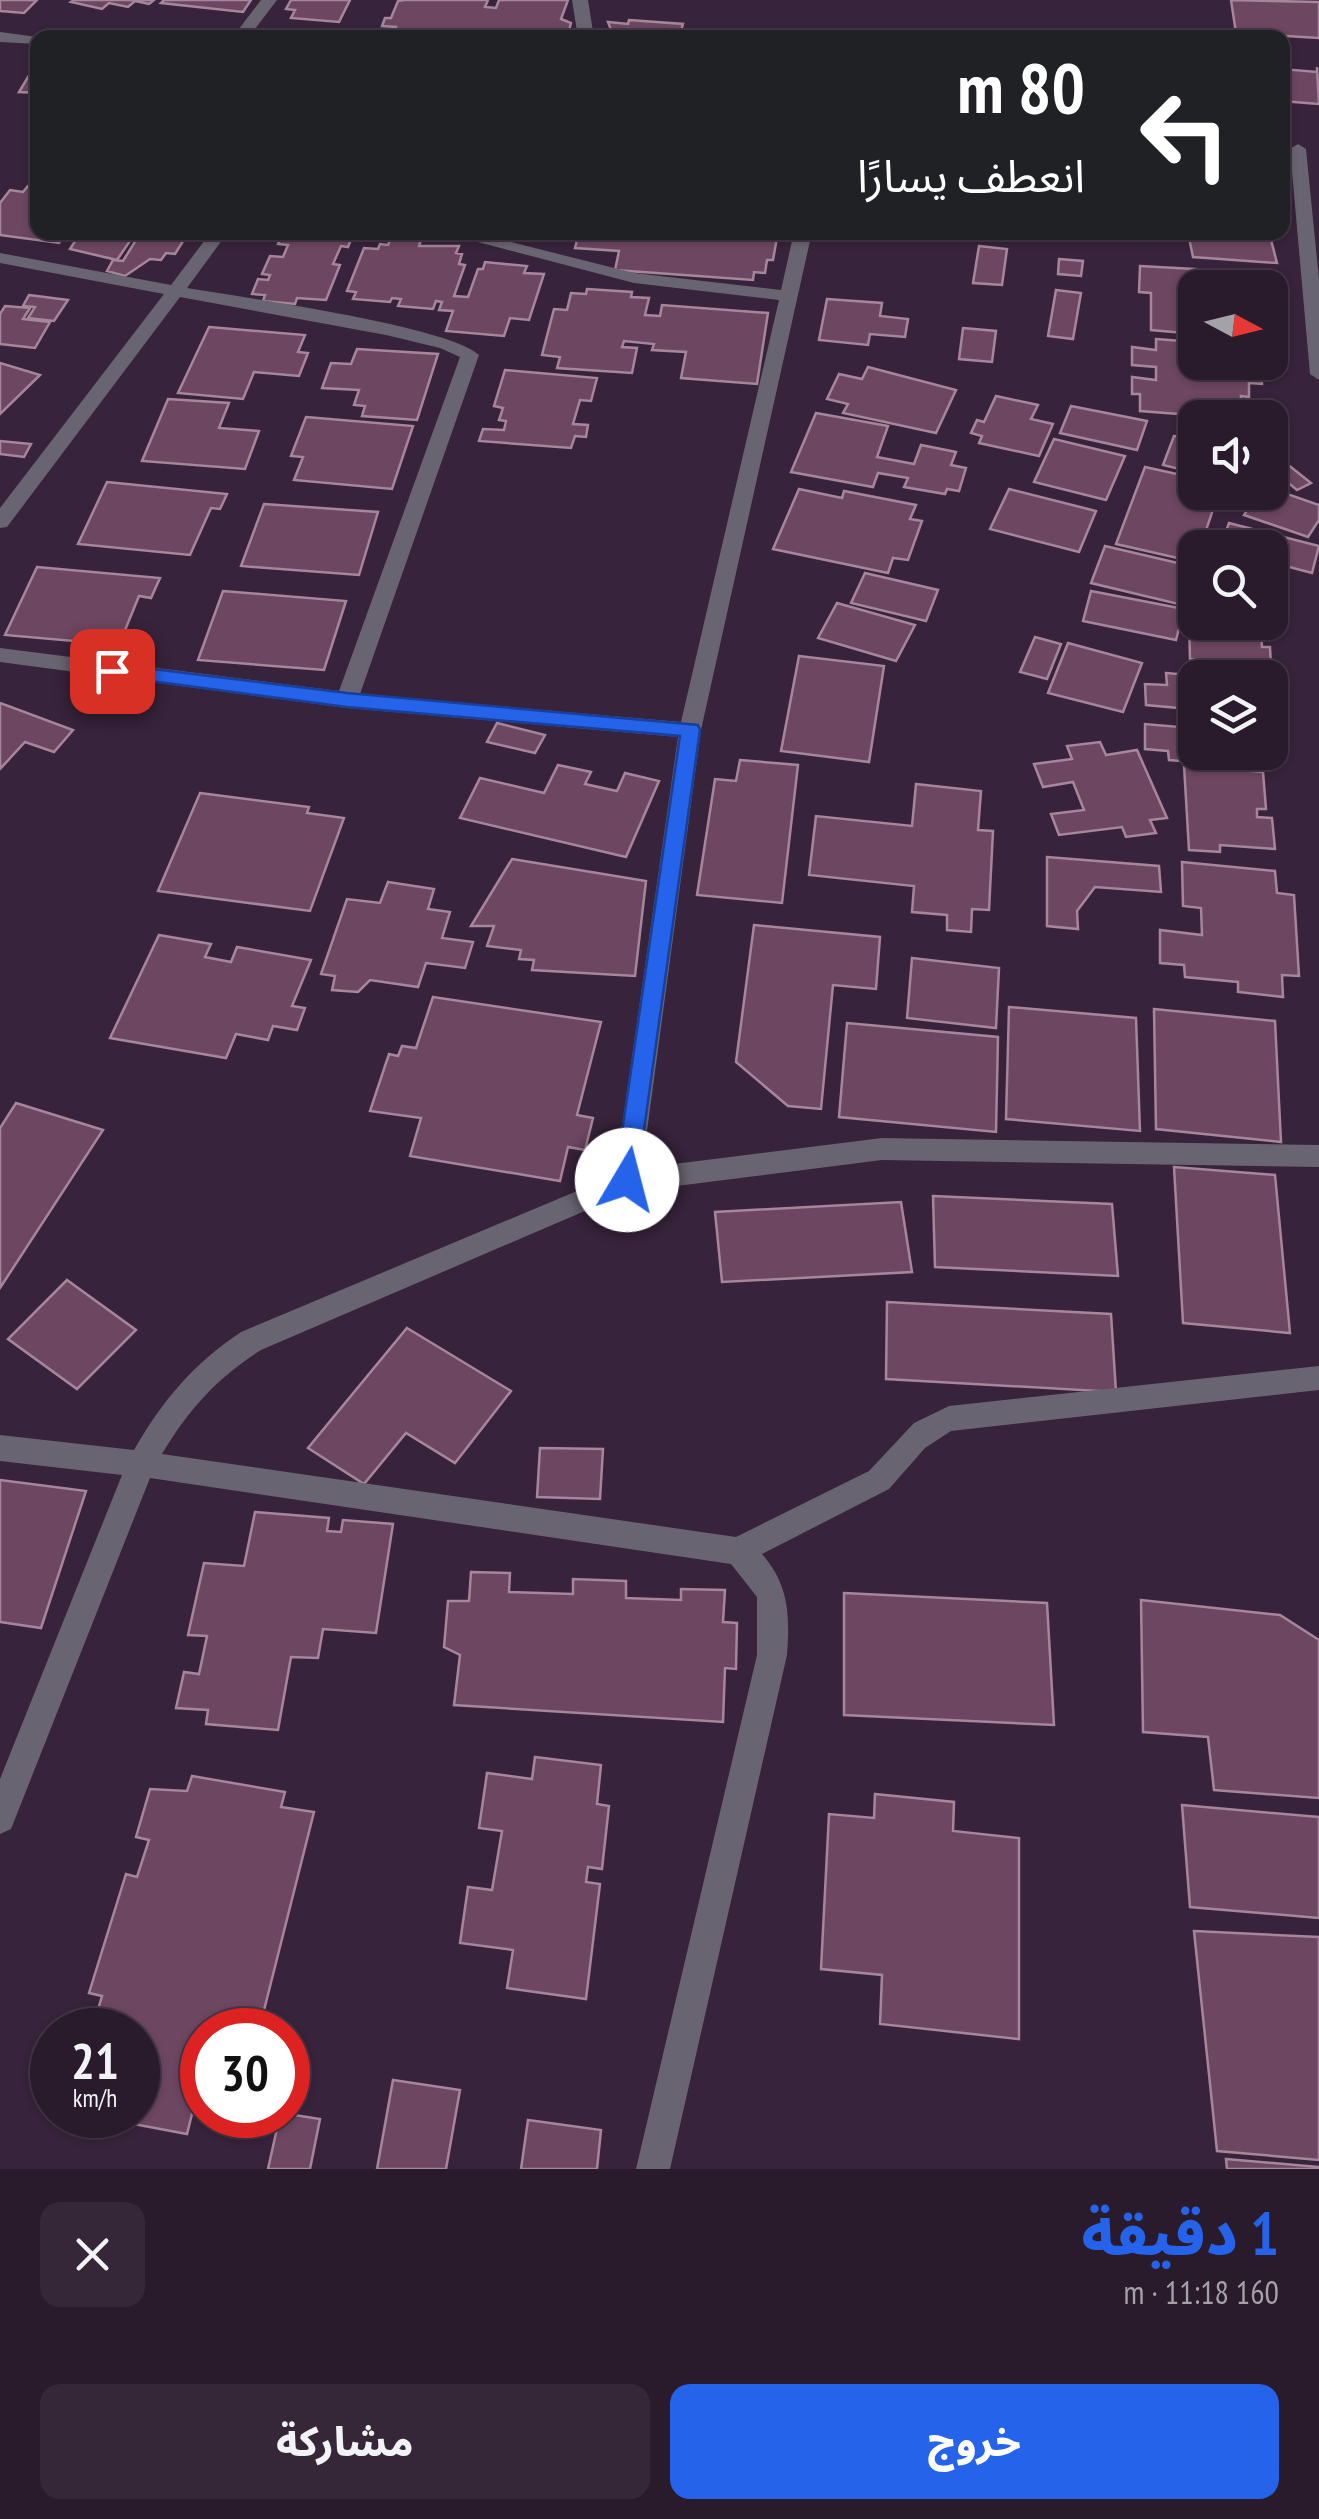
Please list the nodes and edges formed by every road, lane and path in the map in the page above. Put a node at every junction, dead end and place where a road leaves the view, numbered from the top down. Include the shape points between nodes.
1 (269, 0) edge
2 (580, 0) edge
3 (245, 30) edge
4 (585, 30) edge
5 (0, 37) edge
6 (30, 39) edge
7 (1290, 148) edge
8 (1319, 151) edge
9 (214, 240) edge
10 (480, 240) edge
11 (800, 240) edge
12 (0, 258) edge
13 (174, 292) junction
14 (790, 296) junction
15 (1319, 374) edge
16 (0, 522) edge
17 (0, 655) edge
18 (347, 700) junction
19 (690, 730) junction
20 (1319, 1156) edge
21 (627, 1180) junction
22 (1319, 1378) edge
23 (0, 1448) edge
24 (141, 1464) junction
25 (738, 1551) junction
26 (0, 1818) edge
27 (653, 2169) edge

1 - 3 street
2 - 4 street
5 - 6 street
7 - 8 street
7 - 15 street
9 - 13 street
10 - 14 street via 634,278
11 - 14 street
12 - 13 street
13 - 16 street
13 - 18 street via 386,330 470,355
14 - 19 street
17 - 18 street
18 - 19 street
19 - 21 street
20 - 21 street via 882,1148
21 - 24 street via 215,1362 164,1422
22 - 25 street via 949,1420 916,1435 879,1480
23 - 24 street
24 - 25 street
24 - 26 street
25 - 27 street via 772,1587 772,1655

